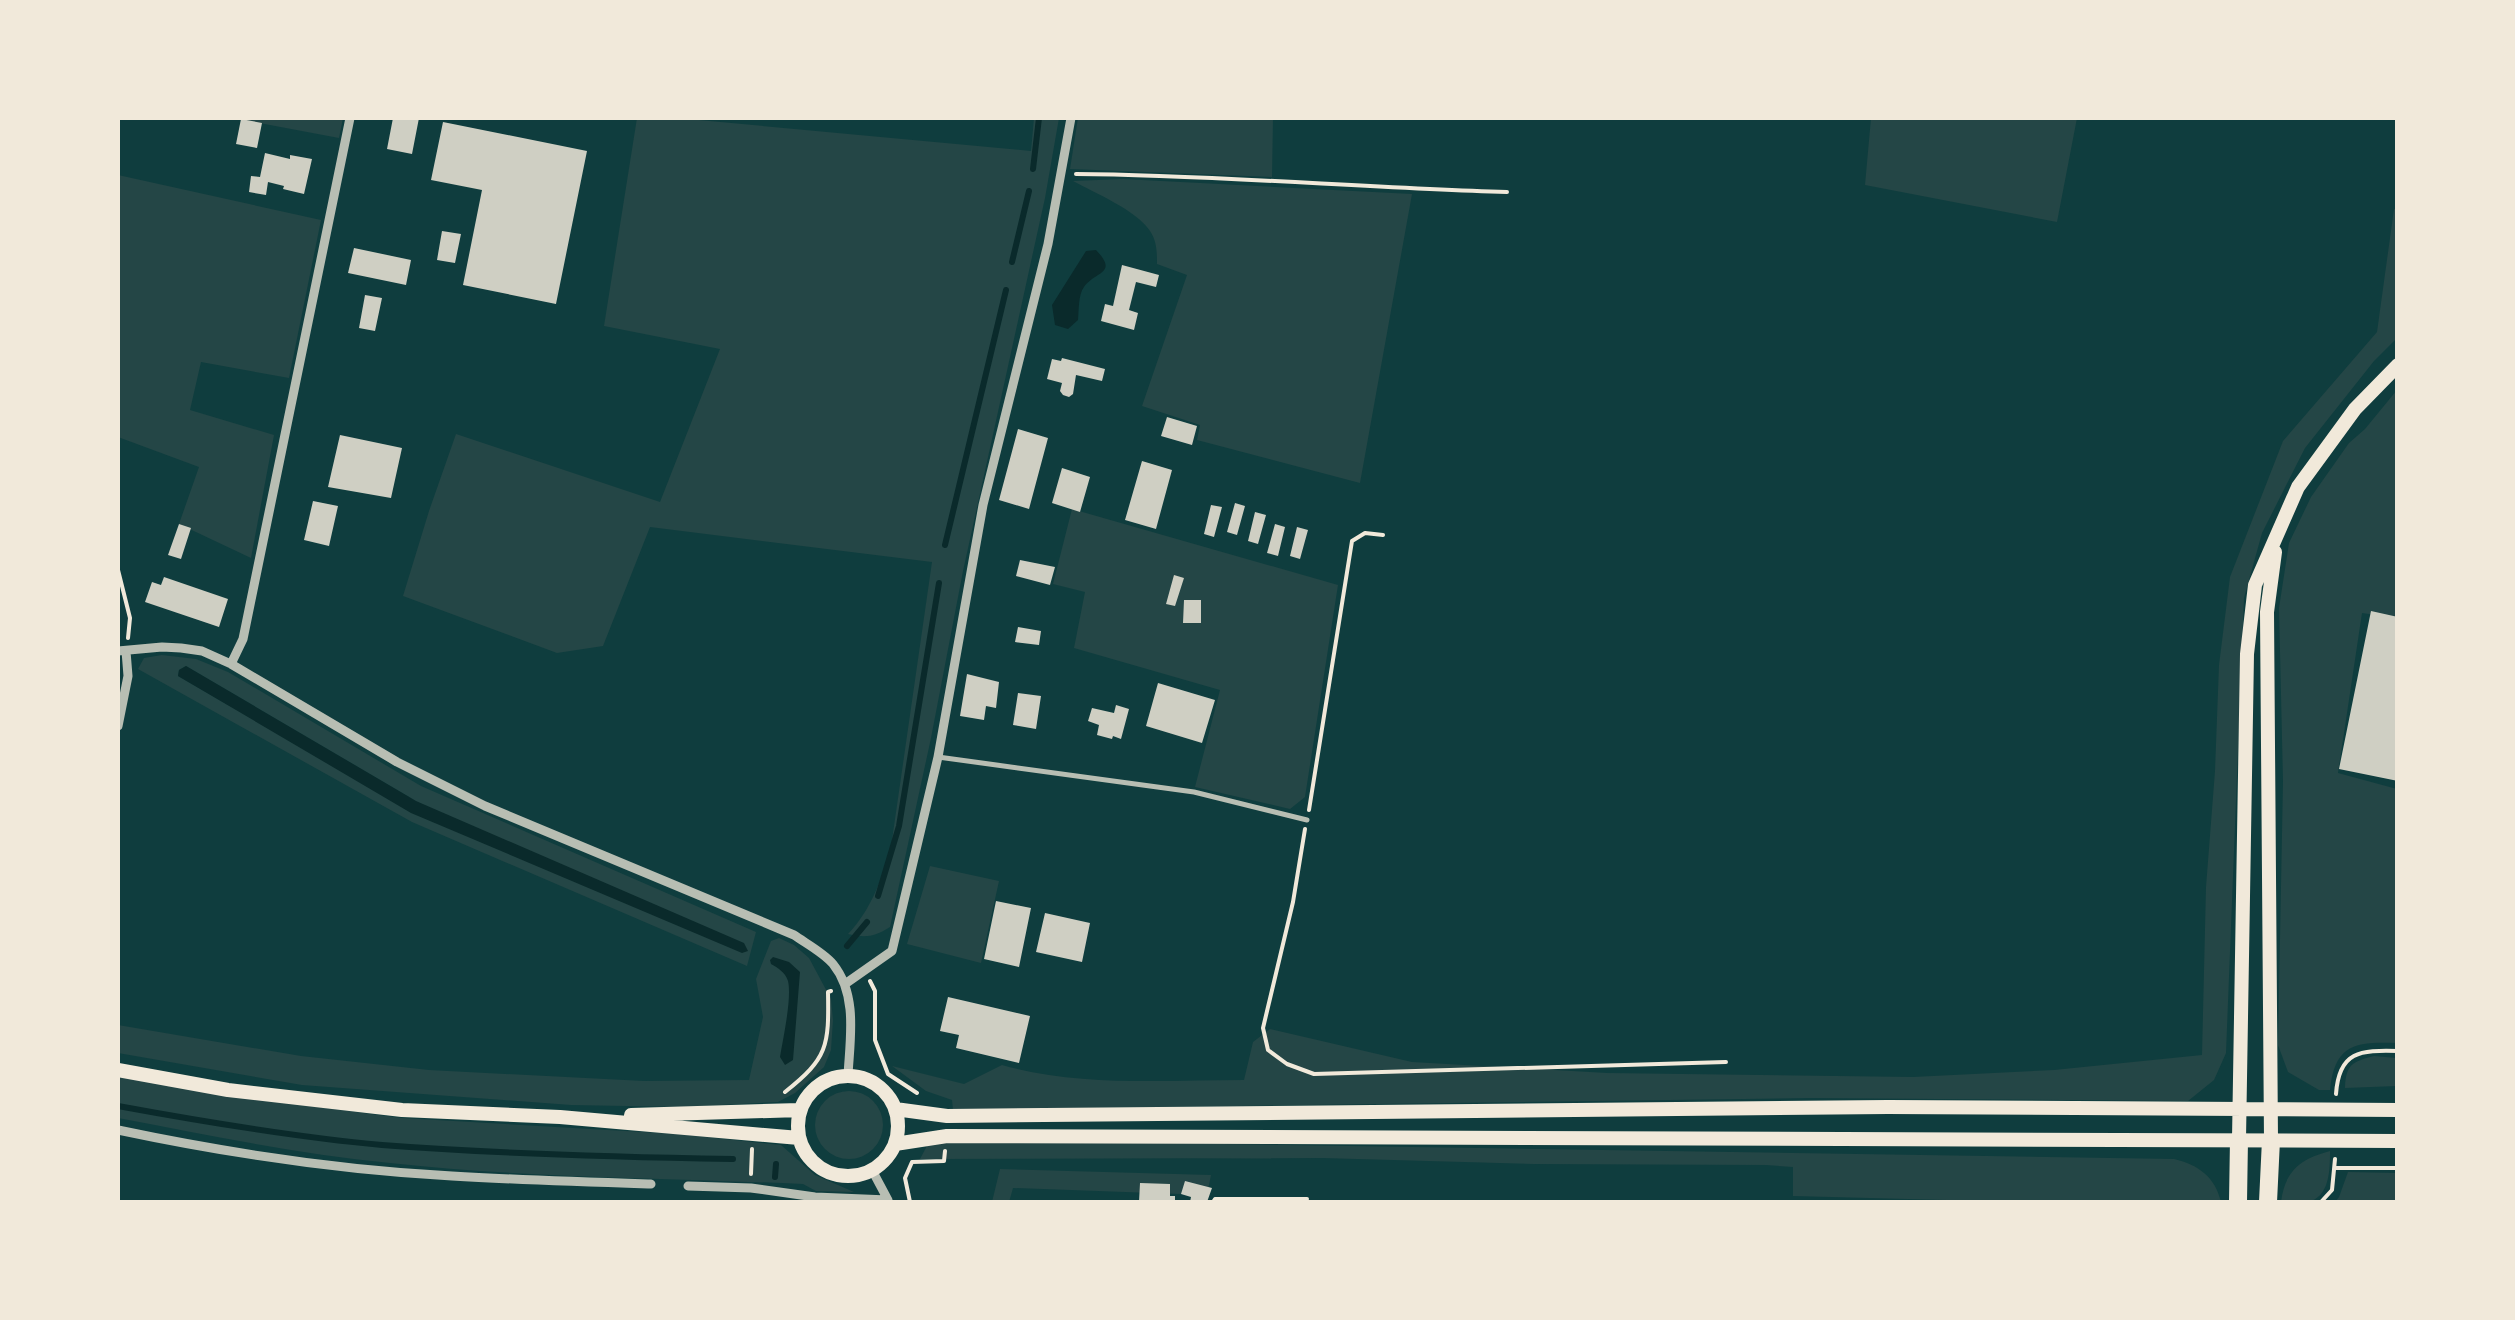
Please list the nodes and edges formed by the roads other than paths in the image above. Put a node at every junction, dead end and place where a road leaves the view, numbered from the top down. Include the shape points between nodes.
1 (350, 118) edge
2 (1070, 118) edge
3 (2398, 365) edge
4 (2278, 528) junction
5 (122, 651) edge
6 (231, 664) junction
7 (118, 726) edge
8 (938, 757) junction
9 (1307, 820) road end
10 (845, 984) junction
11 (118, 1070) edge
12 (848, 1075) junction
13 (896, 1109) junction
14 (2240, 1109) junction
15 (800, 1110) junction
16 (2270, 1110) junction
17 (2398, 1110) edge
18 (560, 1117) junction
19 (118, 1130) edge
20 (799, 1138) junction
21 (2240, 1139) junction
22 (2272, 1140) junction
23 (2398, 1142) edge
24 (895, 1144) junction
25 (872, 1170) junction
26 (651, 1184) dead end
27 (688, 1186) dead end
28 (889, 1201) edge
29 (2238, 1202) edge
30 (2268, 1202) edge

1 - 6 street via 243,639
2 - 8 street via 1048,244 983,505
3 - 4 main road via 2332,440
4 - 14 main road via 2255,585 2247,654
4 - 16 main road via 2267,612
5 - 6 street via 181,648
5 - 7 street via 128,676
6 - 10 street via 396,762 485,806 794,935 832,962
8 - 9 lane via 1194,792
8 - 10 street via 892,951
10 - 12 street
11 - 18 main road via 402,1110
12 - 13 main road via 877,1085
12 - 15 main road via 818,1085
13 - 14 main road via 947,1116
13 - 24 main road
14 - 16 main road
14 - 21 main road
15 - 18 main road
15 - 20 main road
16 - 17 main road
16 - 22 main road
18 - 20 main road
19 - 26 street via 345,1166
20 - 25 main road via 828,1172 858,1176
21 - 22 main road
21 - 24 main road via 946,1136
21 - 29 highway
22 - 23 main road
22 - 30 highway
24 - 25 main road
25 - 28 street
27 - 28 street

